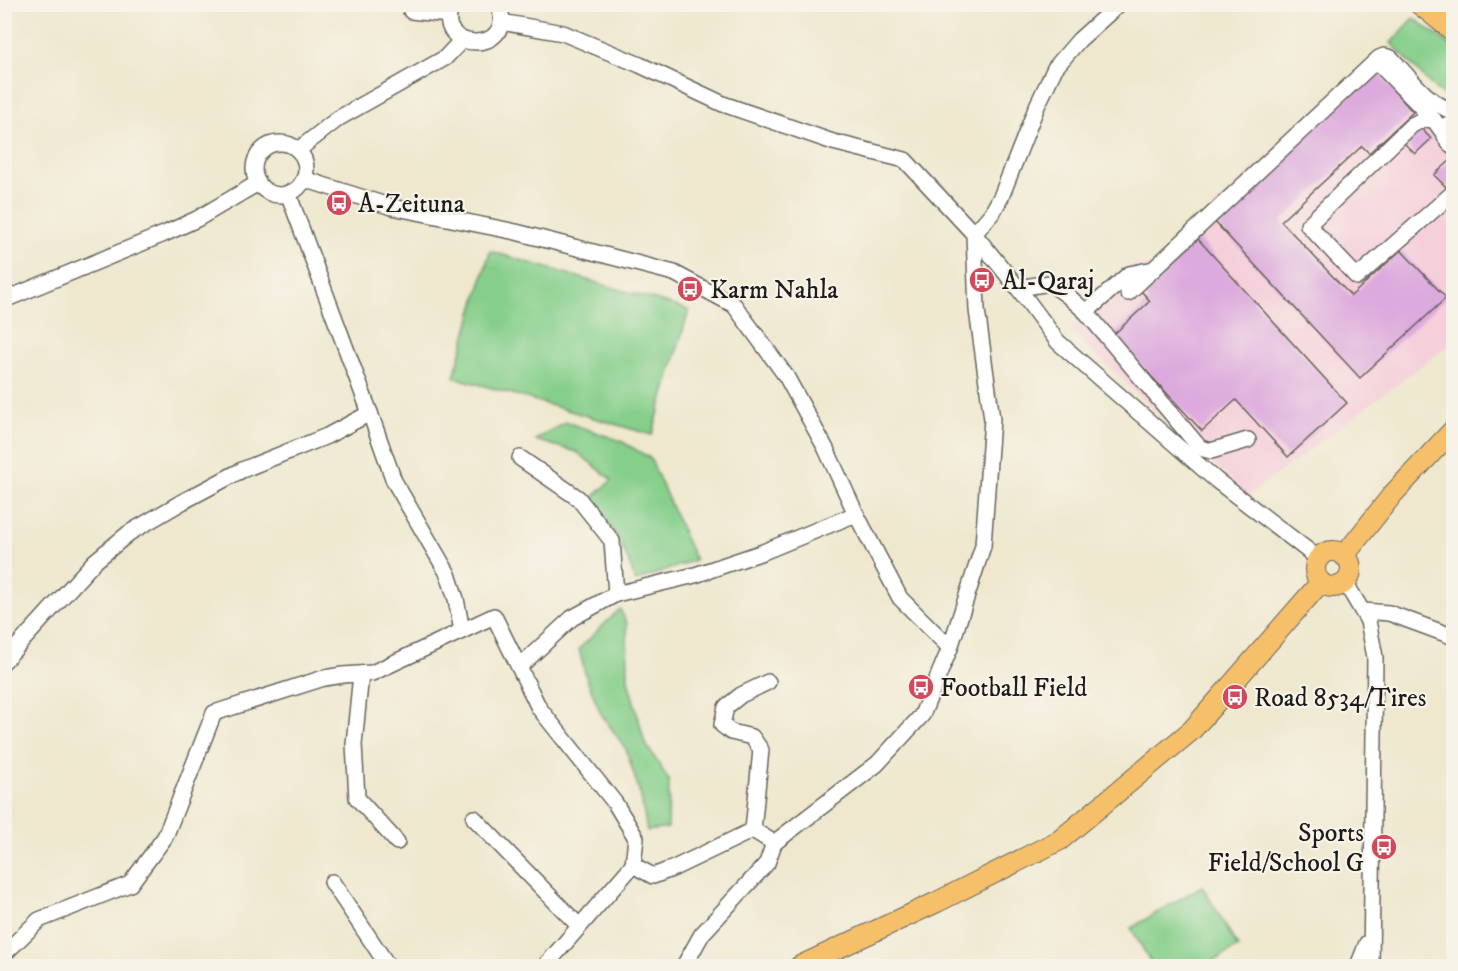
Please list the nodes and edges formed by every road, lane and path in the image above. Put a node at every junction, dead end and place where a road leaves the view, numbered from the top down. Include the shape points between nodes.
1 (498, 4) edge
2 (1119, 4) edge
3 (1419, 4) edge
4 (451, 10) edge
5 (411, 11) dead end
6 (501, 22) junction
7 (1454, 32) edge
8 (462, 40) junction
9 (1376, 61) junction
10 (1454, 114) edge
11 (1434, 120) junction
12 (1449, 140) edge
13 (298, 150) junction
14 (304, 179) junction
15 (258, 183) junction
16 (1454, 192) edge
17 (288, 193) junction
18 (974, 234) junction
19 (1154, 269) junction
20 (1018, 288) junction
21 (1128, 293) dead end
22 (4, 300) edge
23 (1086, 312) junction
24 (370, 413) junction
25 (1454, 429) edge
26 (1248, 440) dead end
27 (520, 458) dead end
28 (856, 514) junction
29 (1344, 556) junction
30 (1318, 559) junction
31 (1321, 582) junction
32 (1346, 582) junction
33 (616, 594) junction
34 (1363, 611) junction
35 (462, 631) junction
36 (1454, 638) edge
37 (950, 648) junction
38 (4, 661) edge
39 (519, 667) junction
40 (361, 674) junction
41 (768, 682) dead end
42 (474, 818) dead end
43 (753, 830) junction
44 (397, 842) dead end
45 (774, 843) junction
46 (633, 865) junction
47 (332, 882) dead end
48 (579, 926) junction
49 (1370, 934) junction
50 (4, 954) edge
51 (388, 966) edge
52 (545, 966) edge
53 (684, 966) edge
54 (800, 966) edge
55 (1358, 966) edge
56 (1371, 966) edge

1 - 6 street
2 - 18 street via 1055,68 1001,197
3 - 7 main road
4 - 5 street
4 - 8 street via 451,27
6 - 8 street via 488,41
6 - 18 street via 563,33 723,104 833,142 905,160
8 - 13 street via 445,58 339,118
9 - 10 street via 1384,56 1391,58 1428,97
9 - 11 street
9 - 19 street
10 - 12 street via 1446,123
11 - 12 street
11 - 16 street via 1412,124 1308,225 1356,277
13 - 14 street via 305,162
13 - 15 street via 279,142 263,148 254,162
14 - 17 street
14 - 28 street via 392,207 516,232 674,273 734,305 786,376 826,448
15 - 17 street via 275,195
15 - 22 street via 164,234
17 - 24 street
18 - 20 street
18 - 37 street via 978,310 992,419 983,546
19 - 21 street
19 - 23 street via 1129,274
20 - 23 street via 1050,284
20 - 30 street via 1058,342 1216,480
23 - 26 street via 1200,448 1211,451
24 - 35 street via 394,481 448,574
24 - 38 street via 327,436 243,470 129,533 94,562
25 - 29 main road via 1393,494
27 - 33 street via 578,498 612,541
28 - 33 street via 763,552 694,575
28 - 37 street via 900,598
29 - 30 main road via 1330,552
29 - 32 main road via 1351,571
30 - 31 main road via 1315,567
31 - 32 main road via 1330,587
31 - 54 main road via 1192,730 1060,840
32 - 34 street
33 - 39 street via 573,618
34 - 36 street via 1389,613
34 - 49 street via 1375,657
35 - 39 street via 494,616
35 - 40 street via 372,673
37 - 45 street via 915,723 877,764
39 - 46 street via 538,708 615,803 636,838
40 - 44 street via 354,744 357,798
40 - 50 street via 324,678 214,713 165,837 130,884 39,920
41 - 43 street via 726,707 722,725 730,732 752,737 761,750
42 - 48 street
43 - 45 street
43 - 46 street via 653,876
45 - 53 street via 767,863 702,934
46 - 48 street
47 - 51 street
48 - 52 street
49 - 55 street
49 - 56 street

